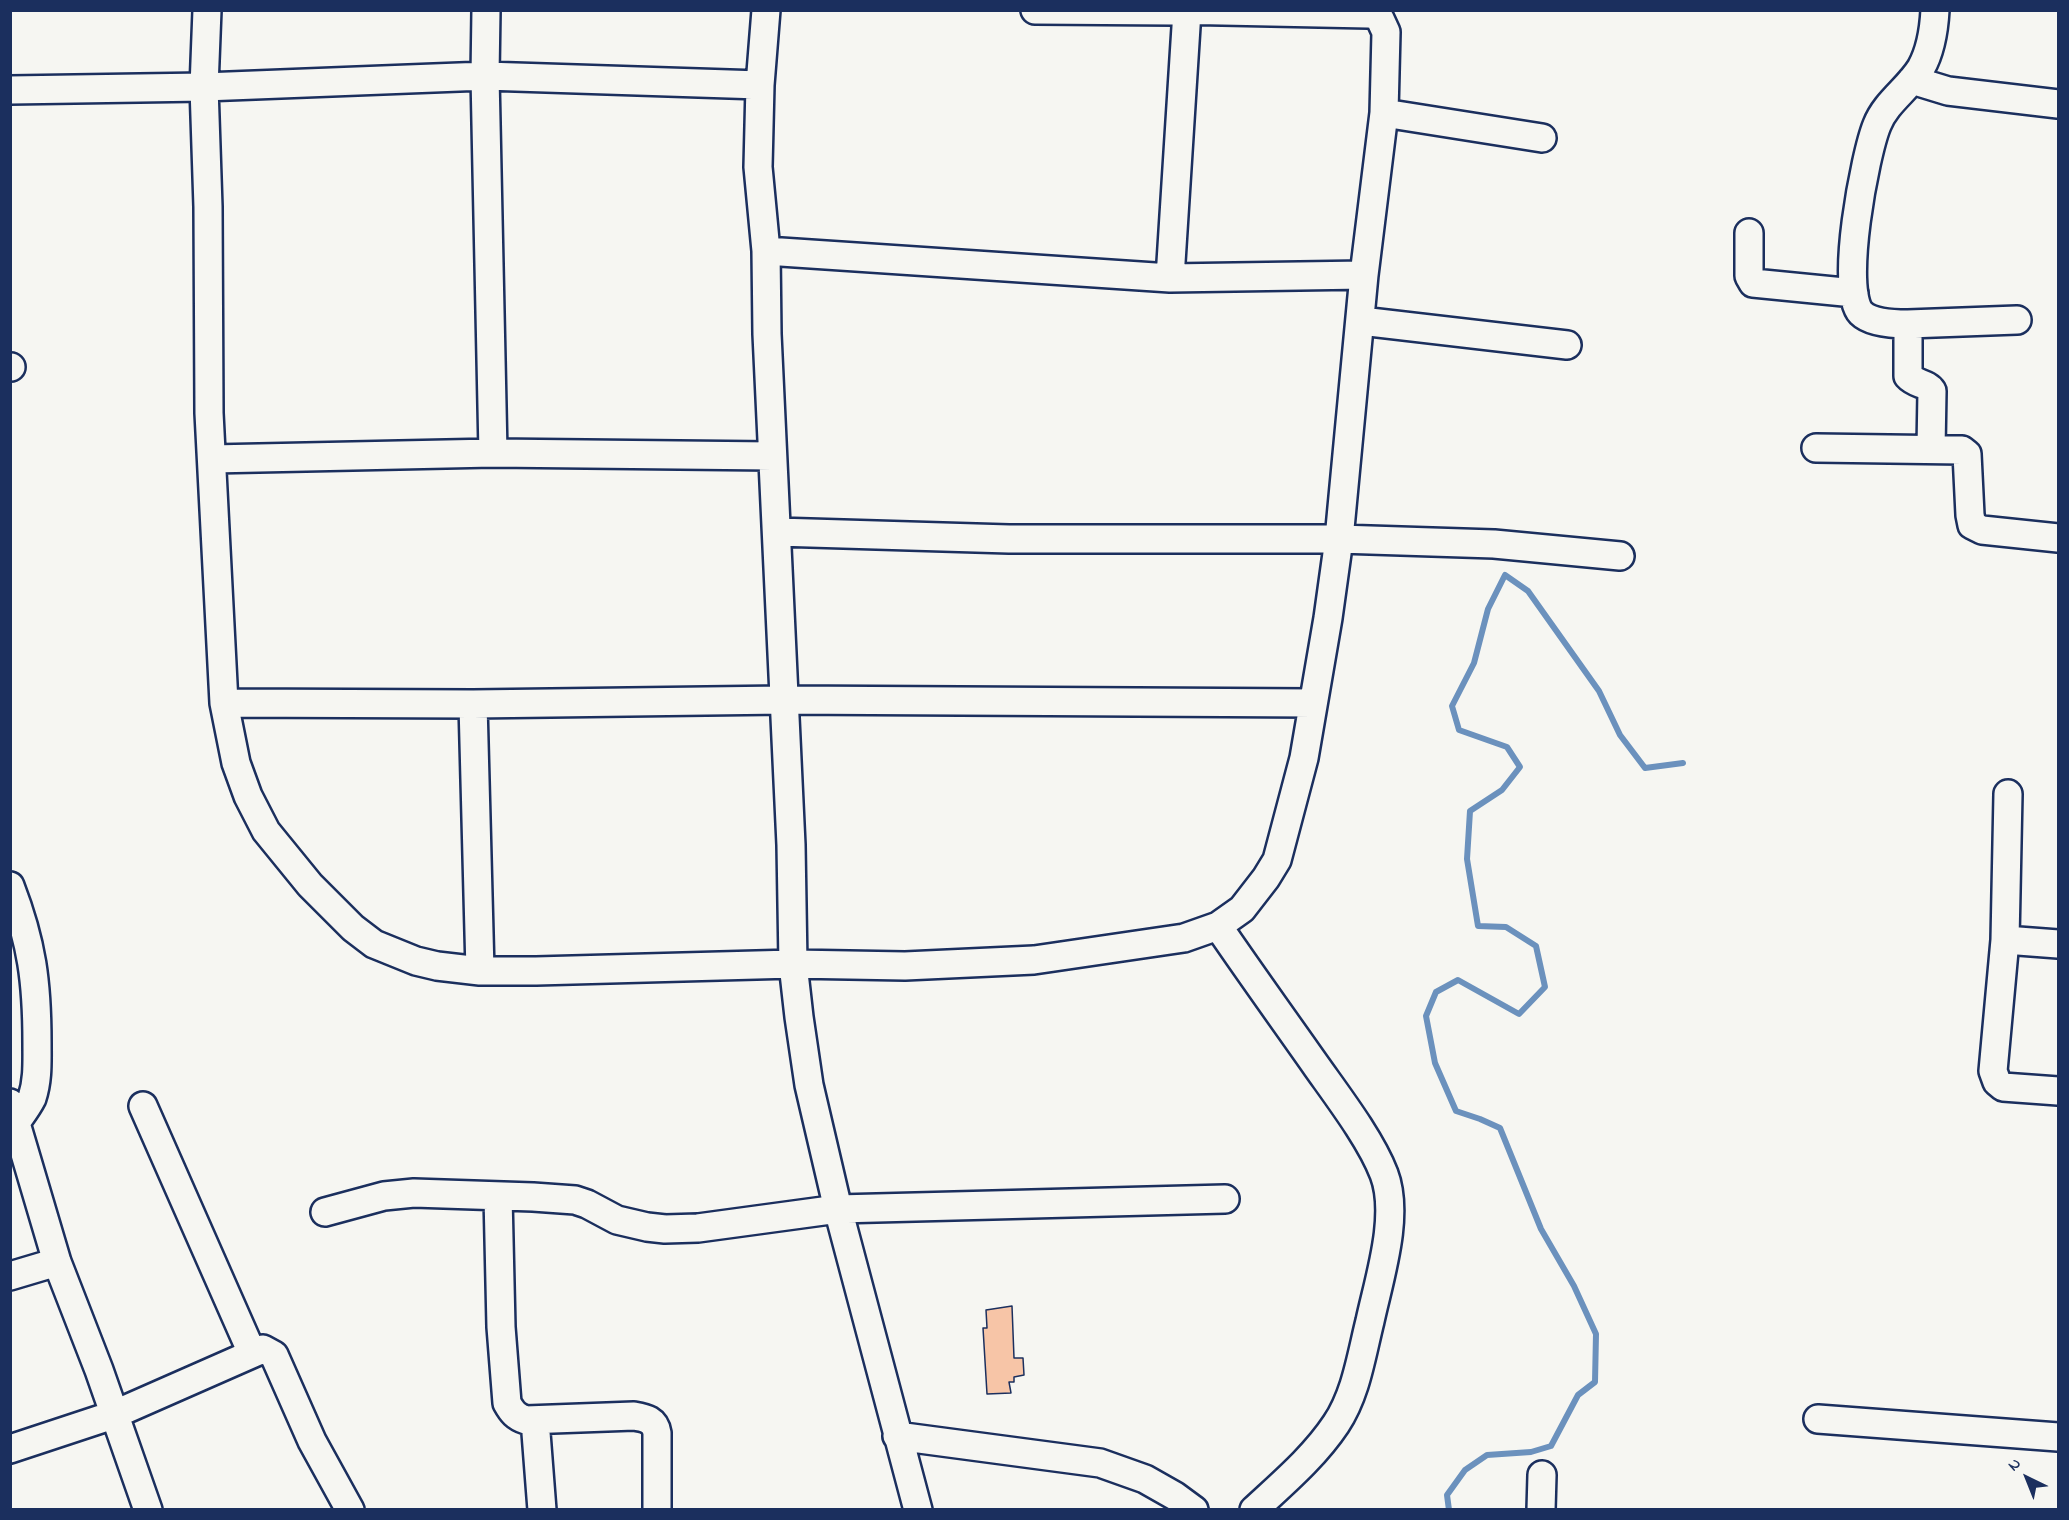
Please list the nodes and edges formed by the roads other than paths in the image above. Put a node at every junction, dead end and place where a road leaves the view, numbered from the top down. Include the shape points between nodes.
1 (207, 10) edge
2 (486, 10) edge
3 (766, 10) edge
4 (1035, 10) edge
5 (1935, 10) edge
6 (1174, 11) edge
7 (1187, 11) edge
8 (1381, 15) edge
9 (485, 76) junction
10 (1912, 80) junction
11 (760, 85) junction
12 (204, 87) junction
13 (10, 90) edge
14 (2058, 104) edge
15 (1384, 113) junction
16 (1542, 138) dead end
17 (1749, 233) dead end
18 (766, 252) junction
19 (1364, 275) junction
20 (1170, 278) junction
21 (1854, 293) junction
22 (2017, 320) dead end
23 (1361, 321) junction
24 (1908, 324) junction
25 (1567, 345) dead end
26 (1816, 448) dead end
27 (1931, 449) junction
28 (493, 453) junction
29 (772, 456) junction
30 (212, 459) junction
31 (777, 532) junction
32 (2058, 538) edge
33 (1339, 539) junction
34 (1620, 556) dead end
35 (784, 700) junction
36 (224, 703) junction
37 (1313, 703) junction
38 (473, 704) junction
39 (2008, 794) dead end
40 (10, 886) edge
41 (1218, 926) junction
42 (2006, 940) junction
43 (2058, 944) edge
44 (793, 964) junction
45 (480, 971) junction
46 (2058, 1091) edge
47 (143, 1106) dead end
48 (14, 1112) edge
49 (498, 1196) junction
50 (1225, 1199) dead end
51 (837, 1209) junction
52 (325, 1212) dead end
53 (57, 1262) junction
54 (10, 1276) edge
55 (252, 1353) junction
56 (113, 1415) junction
57 (1818, 1419) dead end
58 (535, 1420) junction
59 (897, 1436) junction
60 (2058, 1437) edge
61 (10, 1449) edge
62 (1542, 1475) dead end
63 (147, 1509) edge
64 (350, 1509) edge
65 (542, 1509) edge
66 (657, 1509) edge
67 (918, 1509) edge
68 (1194, 1509) edge
69 (1254, 1509) edge
70 (1541, 1509) edge

1 - 12 street
2 - 9 street
3 - 11 street
4 - 6 street
5 - 10 street via 1928,51
6 - 7 street
7 - 8 street
7 - 20 street
8 - 15 street via 1386,32
9 - 11 street
9 - 12 street
9 - 28 street
10 - 14 street via 1948,91
10 - 21 street via 1882,114 1872,142 1855,234
11 - 18 street via 758,167
12 - 13 street
12 - 30 street
15 - 16 street
15 - 19 street
17 - 21 street via 1749,276 1753,283
18 - 20 street
18 - 29 street
19 - 20 street
19 - 23 street
21 - 24 street via 1857,307 1866,317
22 - 24 street
23 - 25 street
23 - 33 street
24 - 27 street via 1906,374 1932,391
26 - 27 street
27 - 32 street via 1962,450 1967,454 1970,520 1976,528
28 - 29 street
28 - 30 street
29 - 31 street
30 - 36 street
31 - 33 street via 1009,539
31 - 35 street
33 - 34 street via 1494,544
33 - 37 street
35 - 37 street
35 - 38 street
35 - 44 street
36 - 38 street
36 - 45 street via 236,763 248,796 266,831 310,885 374,944 416,961
37 - 41 street via 1304,758 1277,860 1242,909
38 - 45 street
39 - 42 street
40 - 48 street via 25,923 37,1000 35,1085 31,1100
41 - 44 street via 1184,938 1034,960 905,966
41 - 69 street via 1341,1101 1377,1159 1388,1191 1386,1253 1354,1386 1335,1425 1307,1459
42 - 43 street
42 - 46 street via 1994,1077 2003,1087
44 - 45 street
44 - 51 street via 809,1085
47 - 55 street
48 - 53 street
49 - 51 street via 575,1200 617,1220 665,1228 698,1228
49 - 52 street via 399,1194
49 - 58 street via 507,1403 519,1418
50 - 51 street
51 - 59 street
53 - 54 street
53 - 56 street
55 - 56 street
55 - 64 street via 263,1349 274,1355 312,1442
56 - 61 street
56 - 63 street
57 - 60 street
58 - 65 street
58 - 66 street via 634,1416 649,1419 657,1433
59 - 67 street
59 - 68 street via 1101,1463 1145,1479
62 - 70 street

